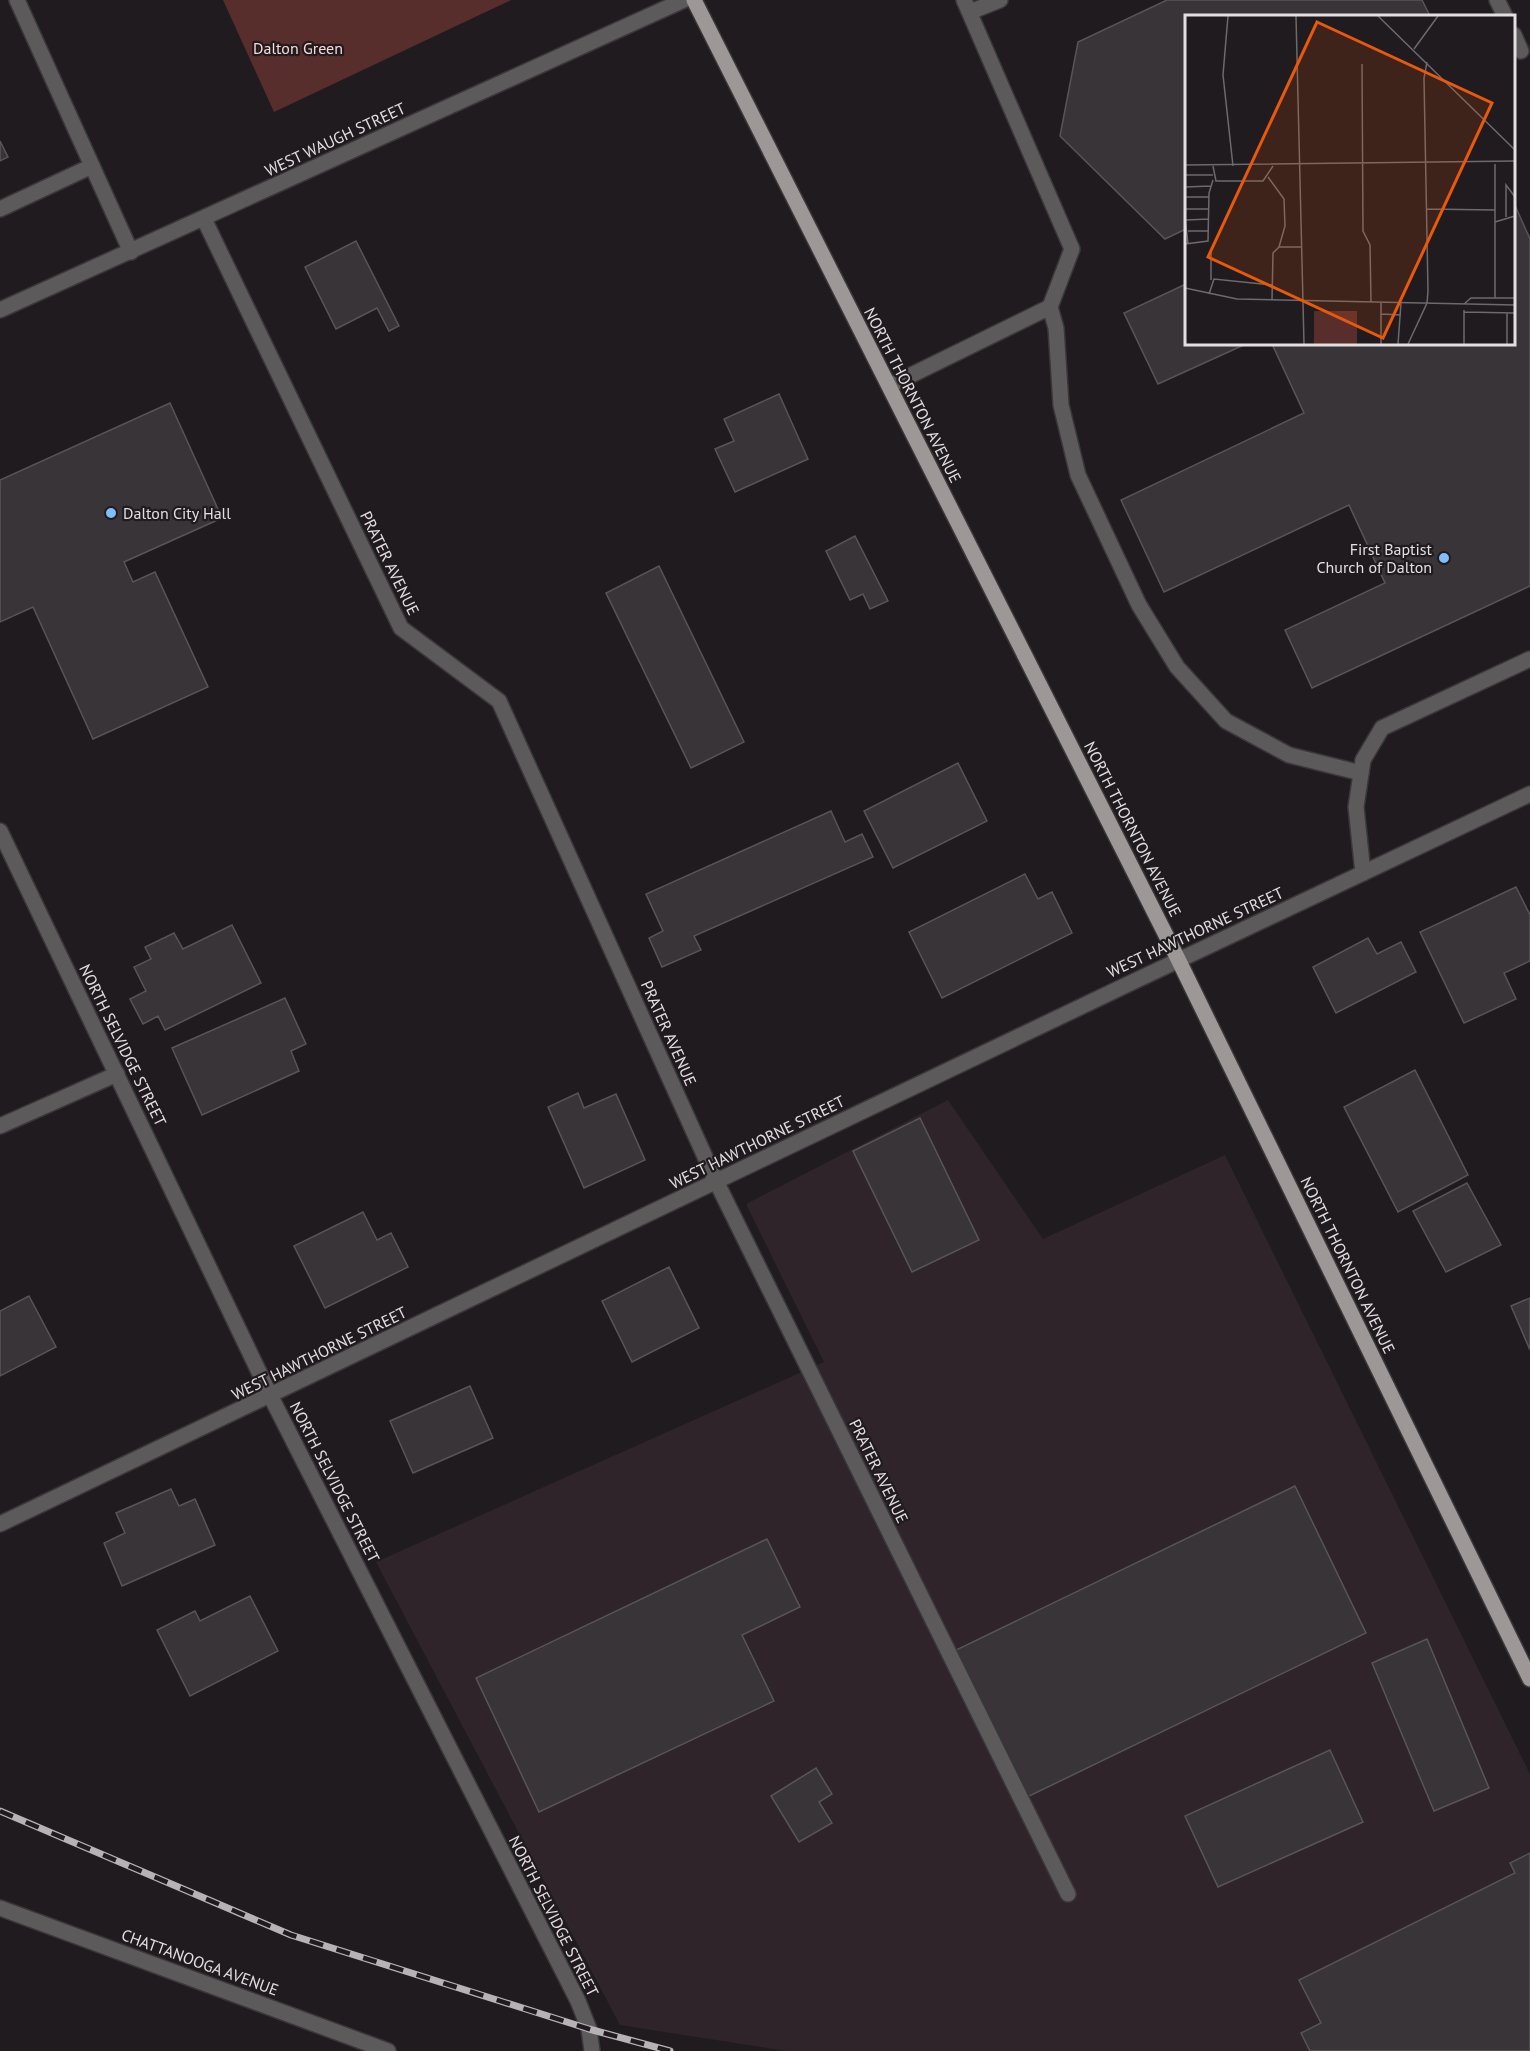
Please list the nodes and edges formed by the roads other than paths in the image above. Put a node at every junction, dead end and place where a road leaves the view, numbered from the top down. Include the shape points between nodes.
1 (17, 0) edge
2 (684, 0) edge
3 (694, 0) edge
4 (1000, 0) edge
5 (1497, 0) edge
6 (967, 6) edge
7 (1504, 15) edge
8 (1515, 38) edge
9 (1521, 51) dead end
10 (92, 166) junction
11 (0, 209) edge
12 (204, 219) junction
13 (131, 252) junction
14 (1050, 307) junction
15 (0, 310) edge
16 (889, 386) junction
17 (1530, 659) edge
18 (1361, 773) junction
19 (1530, 794) edge
20 (0, 831) edge
21 (1362, 873) junction
22 (1178, 959) junction
23 (117, 1074) junction
24 (0, 1126) edge
25 (717, 1182) junction
26 (271, 1397) junction
27 (0, 1524) edge
28 (1530, 1679) edge
29 (1068, 1894) dead end
30 (0, 1908) edge
31 (388, 2051) edge
32 (592, 2051) edge

1 - 10 street
2 - 12 street, WEST WAUGH STREET
3 - 16 main road, NORTH THORNTON AVENUE
4 - 6 street
5 - 7 street
6 - 14 street via 1072,249
8 - 9 street
10 - 11 street
10 - 13 street
12 - 13 street, WEST WAUGH STREET
12 - 25 street, PRATER AVENUE via 401,628 499,700
13 - 15 street, WEST WAUGH STREET
14 - 16 street
14 - 18 street via 1056,328 1061,405 1078,475 1139,606 1177,667 1226,721 1289,755
16 - 22 main road, NORTH THORNTON AVENUE
17 - 18 street via 1382,728 1363,760
18 - 21 street via 1356,807
19 - 21 street, WEST HAWTHORNE STREET
20 - 23 street, NORTH SELVIDGE STREET
21 - 22 street, WEST HAWTHORNE STREET
22 - 25 street, WEST HAWTHORNE STREET
22 - 28 main road, NORTH THORNTON AVENUE
23 - 24 street
23 - 26 street, NORTH SELVIDGE STREET
25 - 26 street, WEST HAWTHORNE STREET
25 - 29 street, PRATER AVENUE
26 - 27 street, WEST HAWTHORNE STREET
26 - 32 street, NORTH SELVIDGE STREET via 578,2001 589,2029
30 - 31 street, CHATTANOOGA AVENUE

